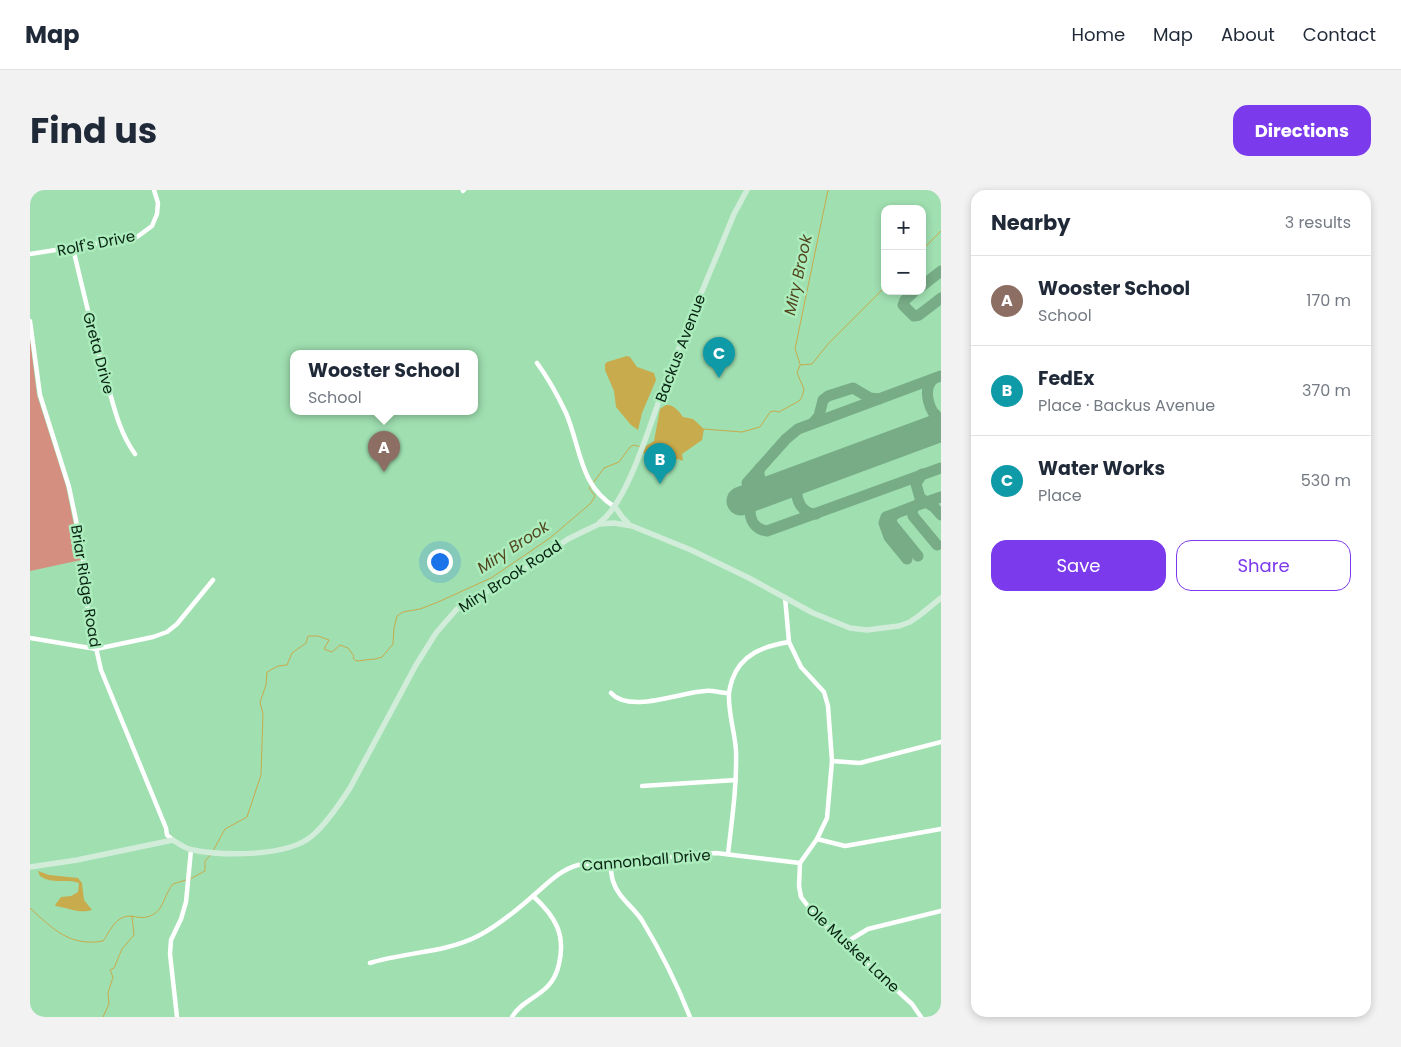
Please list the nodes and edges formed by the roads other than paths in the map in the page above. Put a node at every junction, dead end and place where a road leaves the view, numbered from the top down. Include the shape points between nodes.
1 (154, 190) edge
2 (748, 190) edge
3 (73, 248) junction
4 (30, 254) edge
5 (30, 321) edge
6 (537, 363) dead end
7 (135, 454) dead end
8 (615, 507) junction
9 (598, 524) junction
10 (632, 526) junction
11 (213, 580) dead end
12 (785, 597) junction
13 (941, 598) edge
14 (30, 638) edge
15 (789, 642) junction
16 (96, 649) junction
17 (611, 694) dead end
18 (728, 694) junction
19 (941, 742) edge
20 (832, 762) junction
21 (736, 780) junction
22 (642, 786) dead end
23 (941, 829) edge
24 (817, 839) junction
25 (173, 840) junction
26 (191, 850) junction
27 (728, 854) junction
28 (610, 862) junction
29 (800, 863) junction
30 (30, 867) edge
31 (533, 896) junction
32 (941, 911) edge
33 (846, 943) junction
34 (370, 964) dead end
35 (177, 1017) edge
36 (512, 1017) edge
37 (690, 1017) edge
38 (921, 1017) edge

1 - 3 street, Rolf's Drive via 157,214 146,231 137,237
2 - 8 main road, Backus Avenue via 734,214 626,487
3 - 4 street, Rolf's Drive
3 - 7 street, Greta Drive via 118,424
5 - 16 street, Briar Ridge Road via 40,395 69,487 82,549 88,612
6 - 8 street via 566,413 584,471 592,485
8 - 9 main road, Backus Avenue
8 - 10 main road
9 - 10 main road, Miry Brook Road via 614,522
9 - 26 main road, Miry Brook Road via 568,539 509,580 456,610 416,665 350,788 311,836 280,850 228,853
10 - 12 main road, Miry Brook Road via 713,560
11 - 16 street via 178,624 167,632 153,638
12 - 13 main road, Miry Brook Road via 834,623 867,630 910,622
12 - 15 street
14 - 16 street
15 - 18 street via 770,645 744,658
15 - 20 street via 801,667 824,692
16 - 25 street, Briar Ridge Road via 101,670 167,835
17 - 18 street via 634,702 706,691
18 - 21 street via 736,749
19 - 20 street via 860,763
20 - 24 street via 826,818
21 - 22 street
21 - 27 street
23 - 24 street via 845,846
24 - 29 street
25 - 26 main road, Miry Brook Road
25 - 30 main road
26 - 35 street via 181,919 171,940
27 - 28 street, Cannonball Drive
27 - 29 street, Cannonball Drive
28 - 31 street, Cannonball Drive via 571,867
28 - 37 street via 613,882 642,919 658,947
29 - 33 street, Ole Musket Lane via 801,897 817,918
31 - 34 street, Cannonball Drive via 477,937 453,946 404,954
31 - 36 street via 559,930 560,957 548,986 517,1008
32 - 33 street via 868,929
33 - 38 street, Ole Musket Lane via 912,1004

